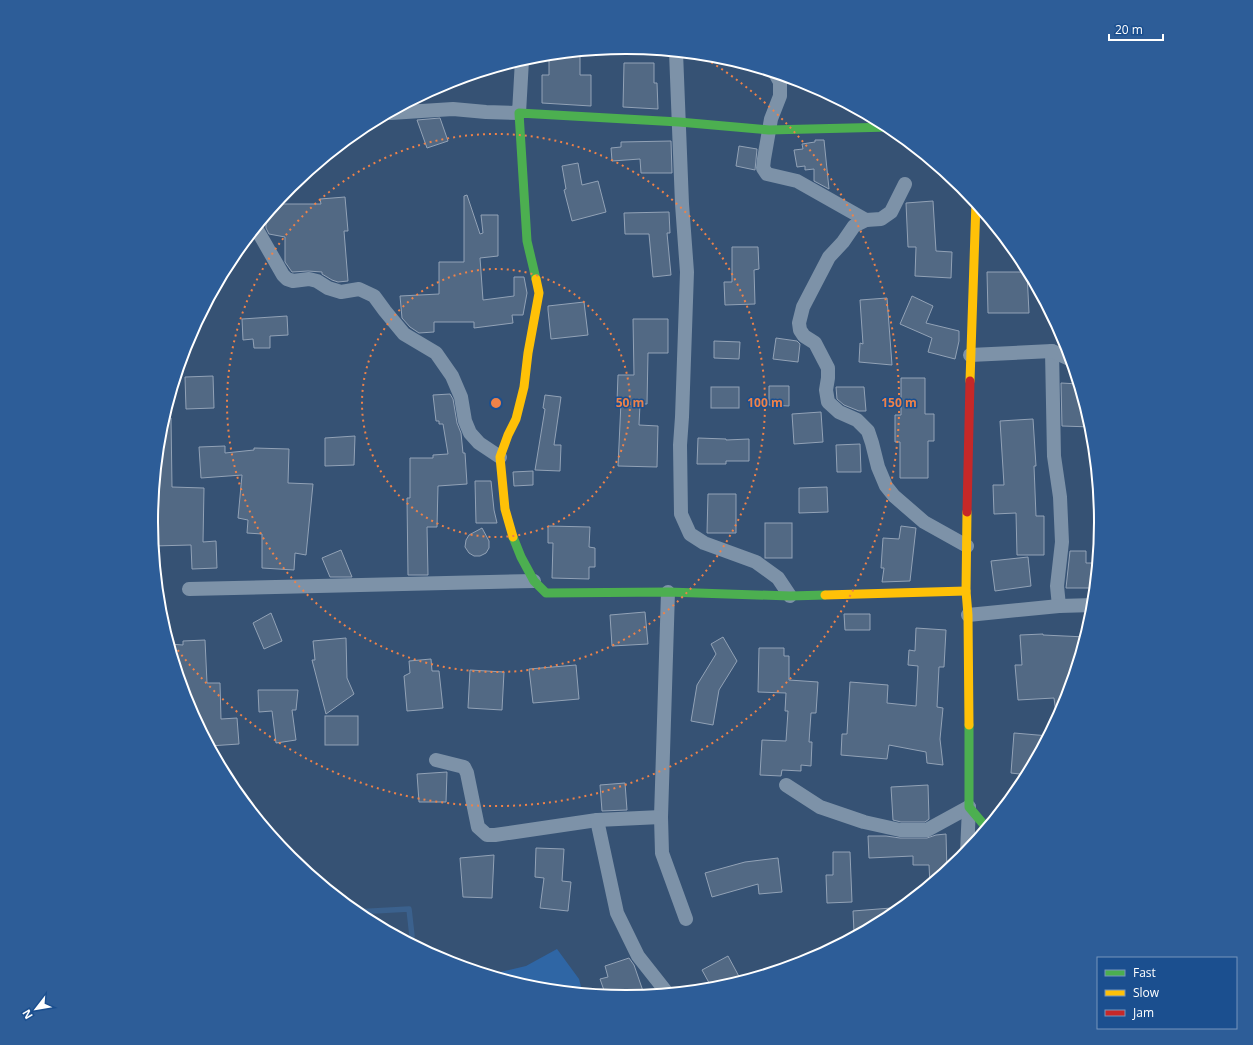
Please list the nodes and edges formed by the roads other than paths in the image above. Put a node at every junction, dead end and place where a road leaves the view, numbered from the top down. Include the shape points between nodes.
1 (676, 57) edge
2 (522, 66) edge
3 (779, 80) edge
4 (401, 112) edge
5 (519, 113) junction
6 (679, 122) junction
7 (878, 127) edge
8 (769, 130) junction
9 (905, 184) dead end
10 (976, 210) edge
11 (866, 220) junction
12 (259, 233) edge
13 (1052, 352) junction
14 (970, 355) junction
15 (1064, 357) edge
16 (500, 457) junction
17 (967, 546) junction
18 (534, 581) junction
19 (189, 589) dead end
20 (966, 591) junction
21 (668, 592) junction
22 (790, 596) junction
23 (1087, 605) edge
24 (1059, 606) junction
25 (968, 615) junction
26 (436, 760) dead end
27 (786, 785) dead end
28 (969, 808) junction
29 (661, 817) junction
30 (597, 820) junction
31 (984, 825) edge
32 (967, 844) edge
33 (686, 918) dead end
34 (664, 989) edge

1 - 6 street
2 - 5 street
3 - 8 street via 780,96
4 - 5 street via 453,108
5 - 6 street
5 - 16 street via 527,241 539,293 524,387 516,419
6 - 8 street
6 - 22 street via 687,272 680,445 681,514 690,534 704,543 756,562 778,578
7 - 8 street
8 - 11 street via 763,168 768,174 797,180
9 - 11 street via 891,212 881,219
10 - 14 street
11 - 17 street via 854,226 829,257 803,308 800,330 815,343 828,368 828,402 839,412 857,420 868,431 886,486 924,522
12 - 16 street via 287,279 309,279 341,292 359,289 374,296 404,334 436,353 452,376 461,397 470,433
13 - 14 street
13 - 15 street
13 - 24 street via 1054,456 1060,497 1062,542 1057,586
14 - 17 street
16 - 18 street via 505,509 521,557
17 - 20 street
18 - 19 street
18 - 21 street via 546,593
20 - 22 street
20 - 25 street
21 - 22 street
21 - 29 street
23 - 24 street
24 - 25 street
25 - 28 street
26 - 30 street via 464,768 478,827 486,834 495,835
27 - 28 street via 820,807 864,822 900,830 927,830
28 - 31 street
28 - 32 street
29 - 30 street
29 - 33 street via 662,853
30 - 34 street via 617,914 638,956

